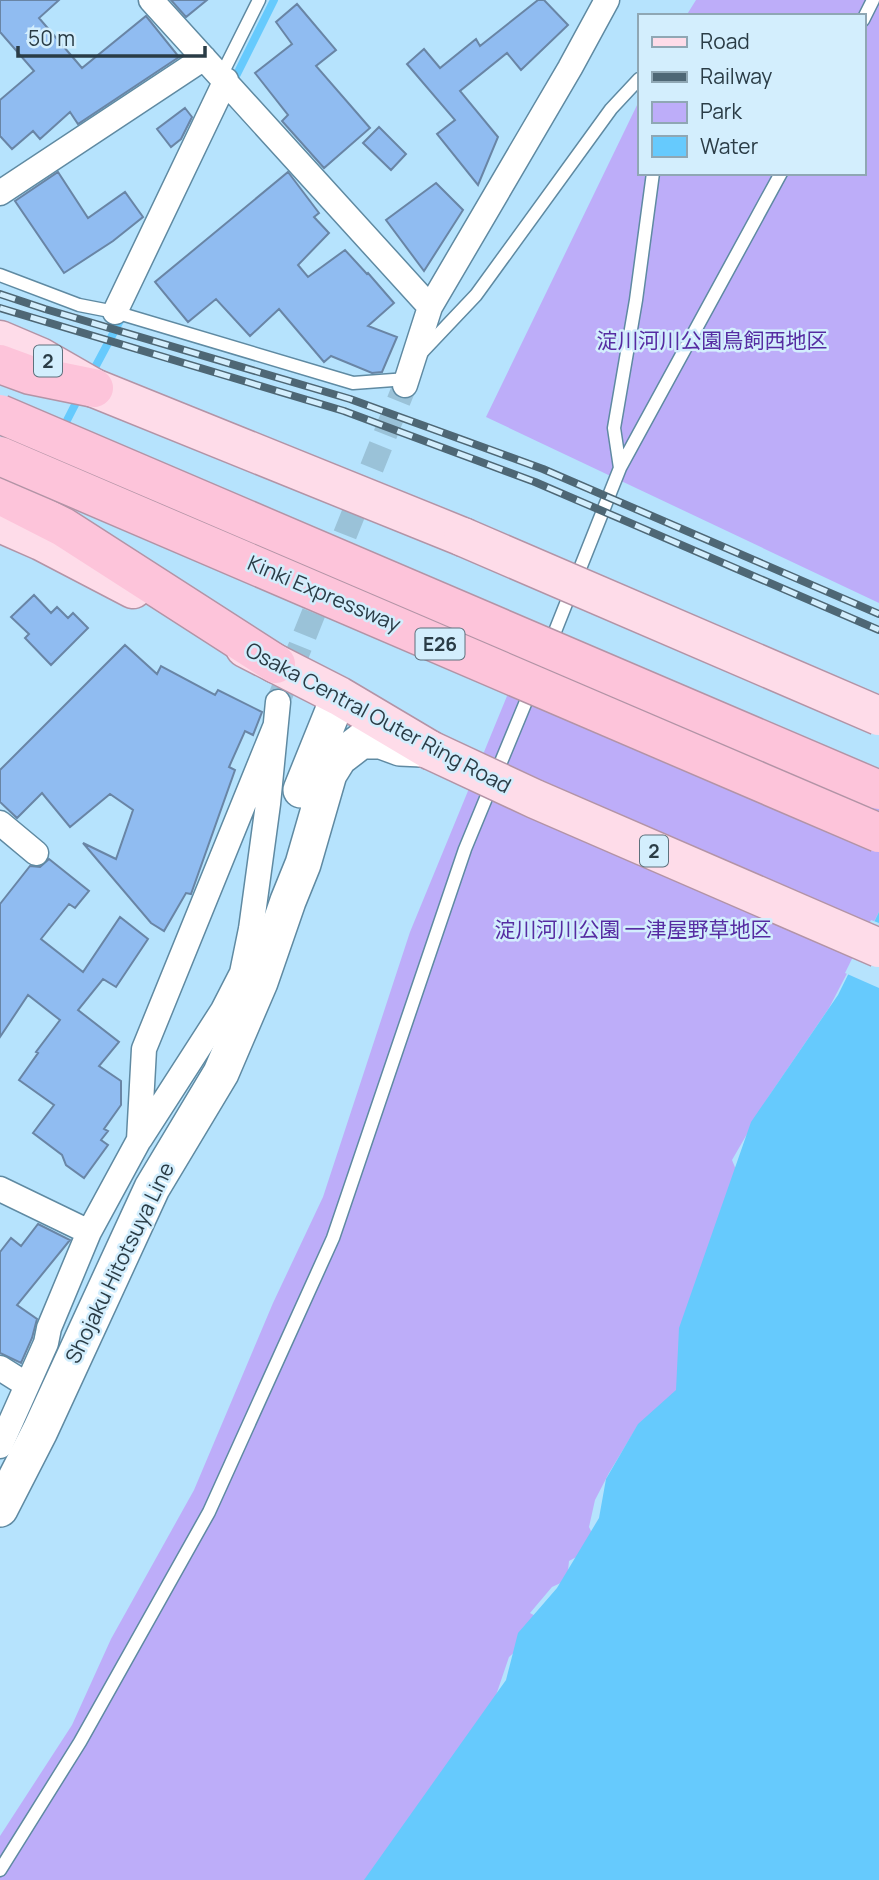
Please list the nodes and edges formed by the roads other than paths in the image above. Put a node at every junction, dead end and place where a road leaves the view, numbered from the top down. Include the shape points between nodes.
1 (151, 0) edge
2 (259, 0) edge
3 (607, 0) edge
4 (873, 0) edge
5 (865, 16) edge
6 (217, 71) junction
7 (638, 80) edge
8 (653, 175) edge
9 (780, 175) edge
10 (0, 193) edge
11 (0, 275) edge
12 (430, 307) junction
13 (108, 310) junction
14 (0, 340) edge
15 (0, 363) edge
16 (409, 374) junction
17 (94, 388) junction
18 (0, 414) edge
19 (0, 456) edge
20 (620, 468) junction
21 (0, 495) edge
22 (0, 523) edge
23 (544, 657) dead end
24 (276, 664) junction
25 (539, 670) dead end
26 (879, 716) edge
27 (357, 717) junction
28 (879, 790) edge
29 (0, 823) edge
30 (879, 833) edge
31 (36, 853) dead end
32 (288, 901) junction
33 (879, 948) edge
34 (139, 1139) junction
35 (0, 1189) edge
36 (89, 1232) junction
37 (0, 1367) edge
38 (27, 1385) junction
39 (0, 1446) edge
40 (0, 1510) edge
41 (0, 1870) edge

1 - 6 street
2 - 6 lane
3 - 12 street
4 - 5 lane
6 - 10 street
6 - 12 street
6 - 13 street
7 - 16 lane via 611,109 476,295
8 - 20 lane via 614,428
9 - 20 lane
11 - 13 lane via 79,305
12 - 16 street
13 - 16 lane via 352,383
14 - 17 main road, 2
15 - 17 highway via 30,375
17 - 26 main road, 2, bridge via 463,537
18 - 28 highway, Kinki Expressway / E26, bridge
19 - 30 highway, Kinki Expressway / E26, bridge
20 - 23 lane
21 - 24 highway via 62,527
22 - 24 main road, Osaka Central Outer Ring Road / 2
24 - 27 main road, Osaka Central Outer Ring Road / 2
25 - 41 lane via 465,849 333,1238 209,1512 80,1742
27 - 32 main road, Shojaku Hitotsuya Line via 329,774
27 - 32 main road, Shojaku Hitotsuya Line via 307,772 296,807
27 - 33 main road, Osaka Central Outer Ring Road / 2, bridge
29 - 31 street
32 - 40 main road, Shojaku Hitotsuya Line via 221,1073 152,1188
34 - 34 street via 144,1049 277,715 242,973
34 - 36 street
35 - 36 street
36 - 38 street
37 - 38 street
38 - 39 street

